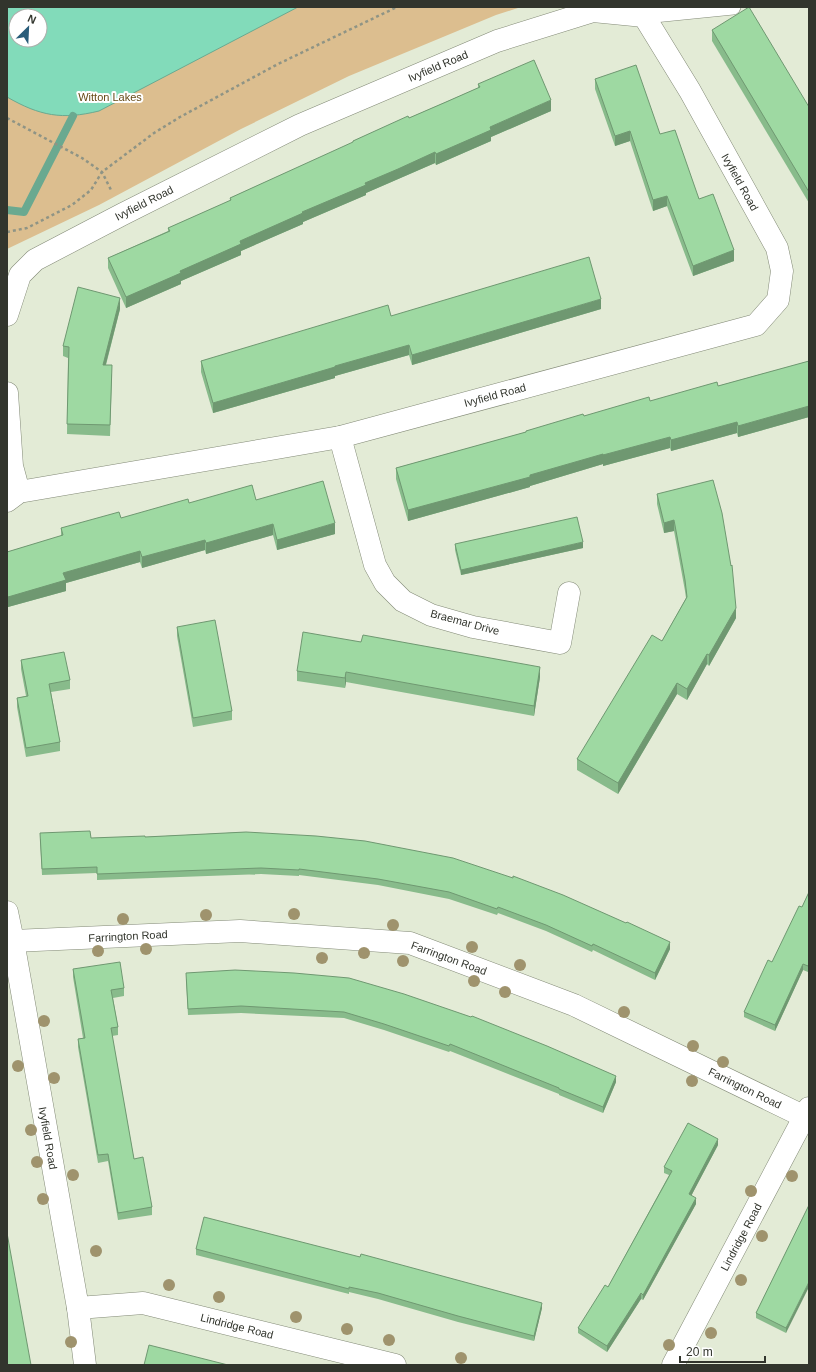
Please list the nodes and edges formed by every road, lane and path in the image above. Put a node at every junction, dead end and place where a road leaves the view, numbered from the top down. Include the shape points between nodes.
1 (397, 7) edge
2 (733, 7) edge
3 (644, 16) junction
4 (7, 118) edge
5 (102, 172) junction
6 (7, 232) edge
7 (7, 315) edge
8 (7, 393) edge
9 (340, 437) junction
10 (13, 497) edge
11 (569, 593) dead end
12 (7, 912) edge
13 (14, 941) junction
14 (807, 1112) edge
15 (78, 1308) junction
16 (85, 1365) edge
17 (395, 1365) edge
18 (673, 1365) edge

1 - 5 path via 278,64 180,117
2 - 3 lane
3 - 7 street, Ivyfield Road via 593,11 497,41 300,125 35,260 20,275
3 - 9 street, Ivyfield Road via 690,91 776,248 782,270 778,300 756,325
4 - 5 path via 82,158
5 - 6 path via 91,190 72,205 27,228
8 - 10 street, Ivyfield Road
9 - 10 street, Ivyfield Road
9 - 11 street, Braemar Drive via 375,565 385,583 403,601 431,615 473,627 560,643
12 - 13 street, Ivyfield Road
13 - 14 street, Farrington Road via 240,931 410,943 574,1005
13 - 15 street, Ivyfield Road
14 - 18 street, Lindridge Road
15 - 16 street, Ivyfield Road
15 - 17 street, Lindridge Road via 143,1303

